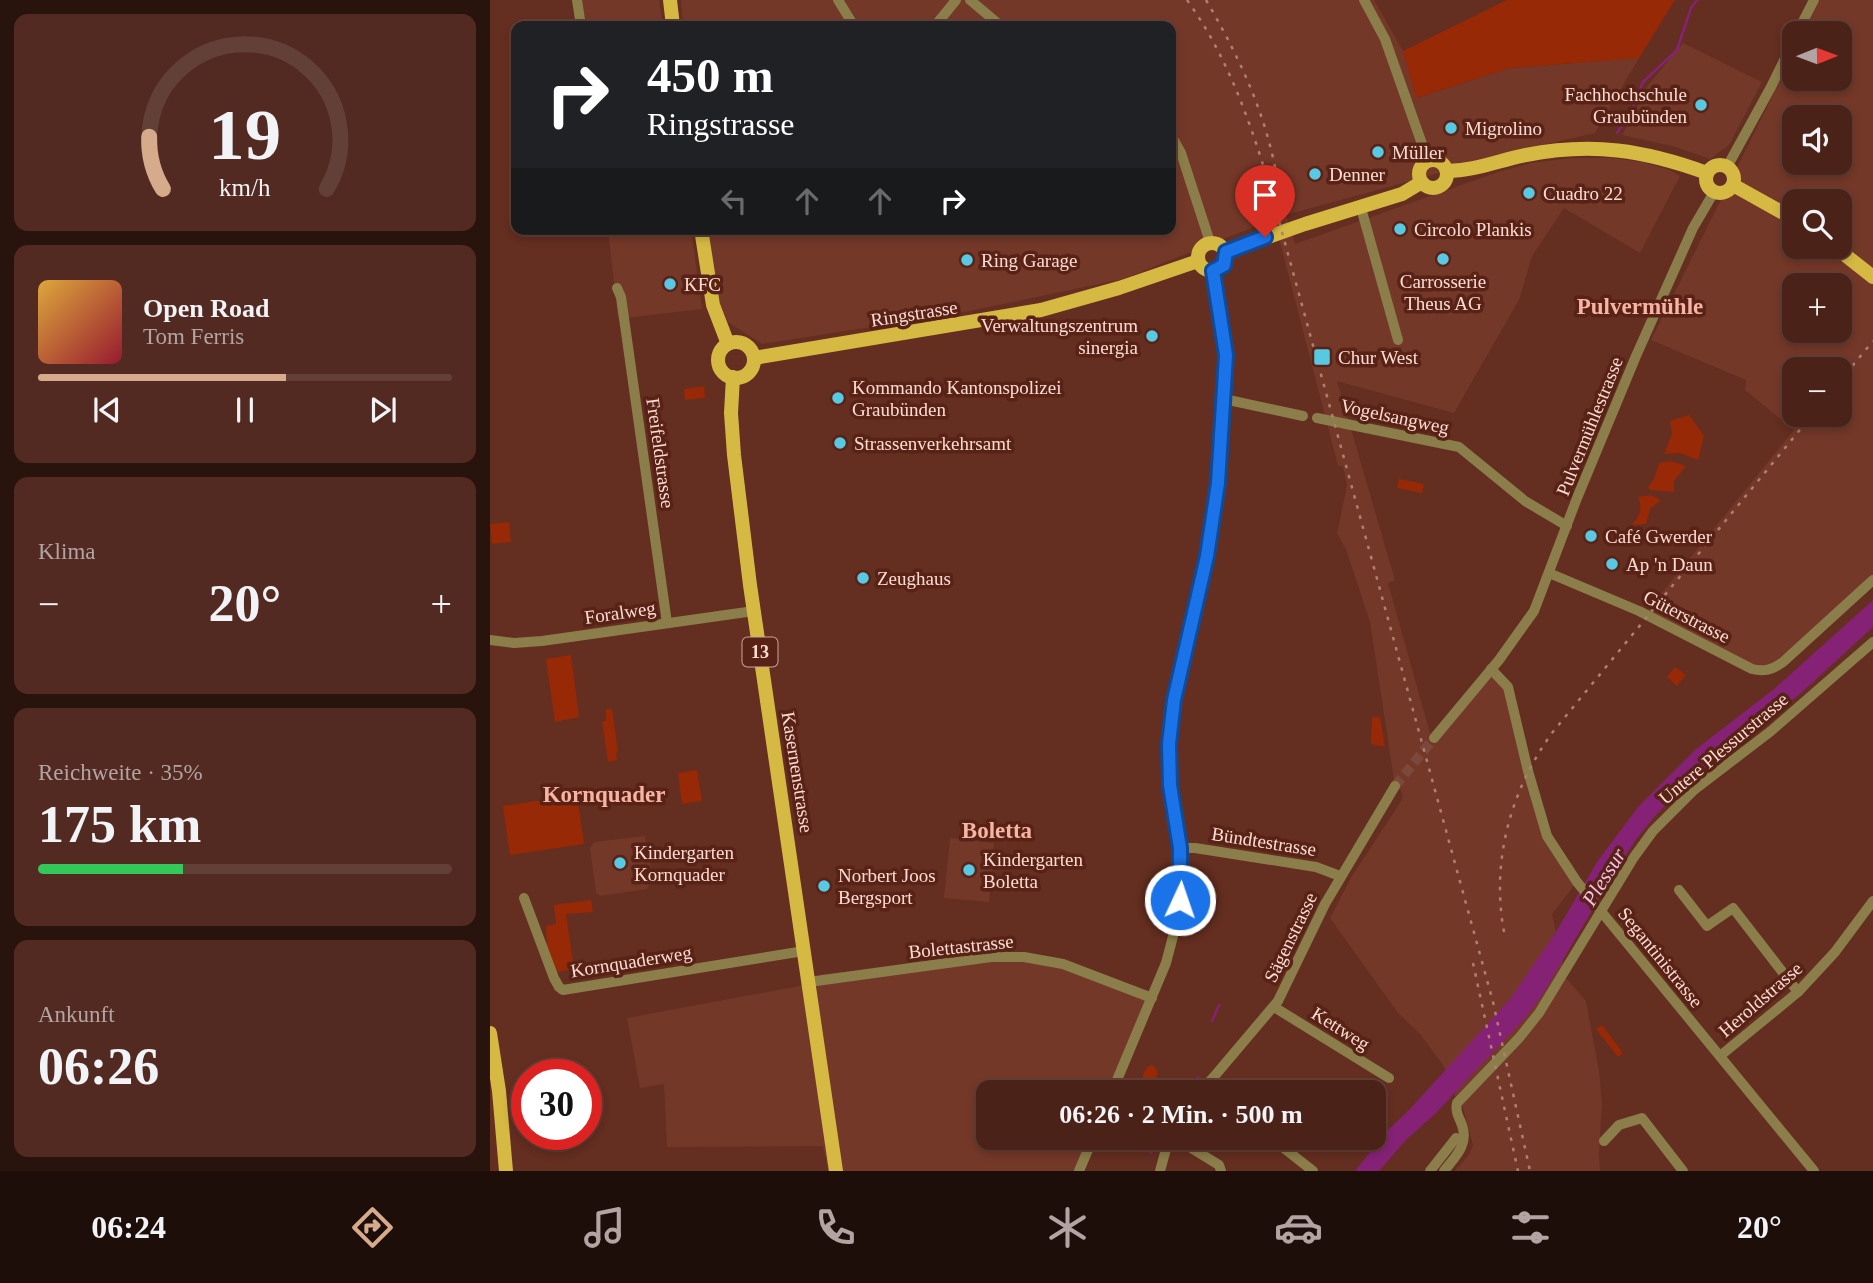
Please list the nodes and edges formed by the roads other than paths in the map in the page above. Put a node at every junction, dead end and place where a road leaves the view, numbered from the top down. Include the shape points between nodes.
1 (577, 0) edge
2 (670, 0) edge
3 (838, 0) edge
4 (956, 0) edge
5 (970, 0) edge
6 (1364, 0) edge
7 (1814, 0) edge
8 (580, 21) edge
9 (672, 21) edge
10 (851, 21) edge
11 (939, 21) edge
12 (995, 21) edge
13 (1803, 21) edge
14 (1782, 65) edge
15 (1176, 144) edge
16 (1428, 161) junction
17 (1727, 167) junction
18 (1447, 172) junction
19 (1707, 173) junction
20 (1422, 182) junction
21 (1733, 185) junction
22 (1714, 192) junction
23 (1361, 208) junction
24 (1782, 212) edge
25 (702, 235) edge
26 (1210, 242) junction
27 (1226, 252) junction
28 (1851, 259) edge
29 (1198, 261) junction
30 (1213, 271) junction
31 (1873, 276) edge
32 (617, 288) dead end
33 (1398, 340) dead end
34 (728, 344) junction
35 (754, 358) junction
36 (733, 377) junction
37 (1224, 399) junction
38 (1303, 416) dead end
39 (1317, 418) dead end
40 (1567, 526) junction
41 (1549, 573) junction
42 (1873, 580) edge
43 (754, 611) junction
44 (667, 623) junction
45 (490, 639) edge
46 (1872, 645) edge
47 (1492, 669) junction
48 (1434, 738) tunnel mouth
49 (1395, 786) tunnel mouth
50 (1180, 848) junction
51 (1340, 876) junction
52 (1679, 890) dead end
53 (524, 898) dead end
54 (1873, 901) edge
55 (1599, 909) junction
56 (804, 951) junction
57 (809, 982) junction
58 (1798, 992) junction
59 (1152, 998) junction
60 (1274, 1007) junction
61 (490, 1033) edge
62 (1720, 1056) junction
63 (1389, 1078) dead end
64 (1117, 1080) edge
65 (1210, 1080) edge
66 (1456, 1138) dead end
67 (1604, 1141) dead end
68 (1088, 1150) edge
69 (1165, 1150) edge
70 (1195, 1150) edge
71 (1286, 1150) edge
72 (506, 1171) edge
73 (836, 1171) edge
74 (1079, 1171) edge
75 (1160, 1171) edge
76 (1221, 1171) edge
77 (1313, 1171) edge
78 (1430, 1171) edge
79 (1444, 1171) edge
80 (1683, 1171) edge
81 (1814, 1171) edge

1 - 8 street
2 - 9 main road
3 - 10 street
4 - 11 street
5 - 12 street
6 - 16 street via 1385,39
7 - 13 street
14 - 17 street
15 - 26 street
16 - 18 main road via 1440,162
16 - 20 main road via 1420,170
17 - 19 main road via 1718,165
17 - 21 main road
18 - 19 main road via 1473,170 1527,154 1586,147 1647,154
18 - 20 main road via 1446,180 1437,187
19 - 22 main road via 1707,184
20 - 23 main road
21 - 22 main road via 1727,191
21 - 24 main road
22 - 40 street, Pulvermühlestrasse via 1673,271
23 - 27 main road
23 - 33 street
25 - 34 main road via 713,305
26 - 27 main road
26 - 29 main road via 1201,247
27 - 30 main road via 1224,265
28 - 31 main road
29 - 30 main road
29 - 35 main road, Ringstrasse via 1041,310
30 - 37 street via 1225,342
32 - 44 street, Freifeldstrasse
34 - 35 main road via 743,343
34 - 36 main road via 720,353 719,365
35 - 36 main road via 748,373
36 - 43 main road, Kasernenstrasse / 13 via 734,456
37 - 38 street
37 - 50 street via 1213,520 1171,719 1169,762
39 - 40 street, Vogelsangweg via 1459,447 1525,501
40 - 41 street, Pulvermühlestrasse
41 - 42 street, Güterstrasse via 1639,611 1752,669 1771,670
41 - 47 street, Pulvermühlestrasse via 1528,620
43 - 44 street, Foralweg
43 - 56 main road, Kasernenstrasse / 13
44 - 45 street, Foralweg via 542,641
46 - 55 street, Untere Plessurstrasse via 1672,811
47 - 48 street
47 - 55 street, Segantinistrasse via 1508,687 1547,836
49 - 51 street, Sägenstrasse
50 - 51 street, Bündtestrasse via 1316,867
50 - 59 street via 1177,921
51 - 60 street, Sägenstrasse
52 - 58 street via 1707,926 1733,908
53 - 56 street, Kornquaderweg via 554,978 566,990
54 - 58 street, Heroldstrasse
55 - 62 street, Segantinistrasse
55 - 79 street, Untere Plessurstrasse via 1530,1026 1457,1103 1464,1142
56 - 57 main road, Kasernenstrasse / 13
57 - 59 street, Bolettastrasse via 991,957 1024,957 1063,964
57 - 73 main road, Kasernenstrasse / 13
58 - 62 street, Heroldstrasse
59 - 64 street
60 - 63 street, Kettweg
60 - 65 street, Sägenstrasse
61 - 72 main road
62 - 81 street, Segantinistrasse
66 - 78 street
67 - 80 street via 1619,1125 1642,1118
68 - 74 street
69 - 75 street
70 - 76 street
71 - 77 street

